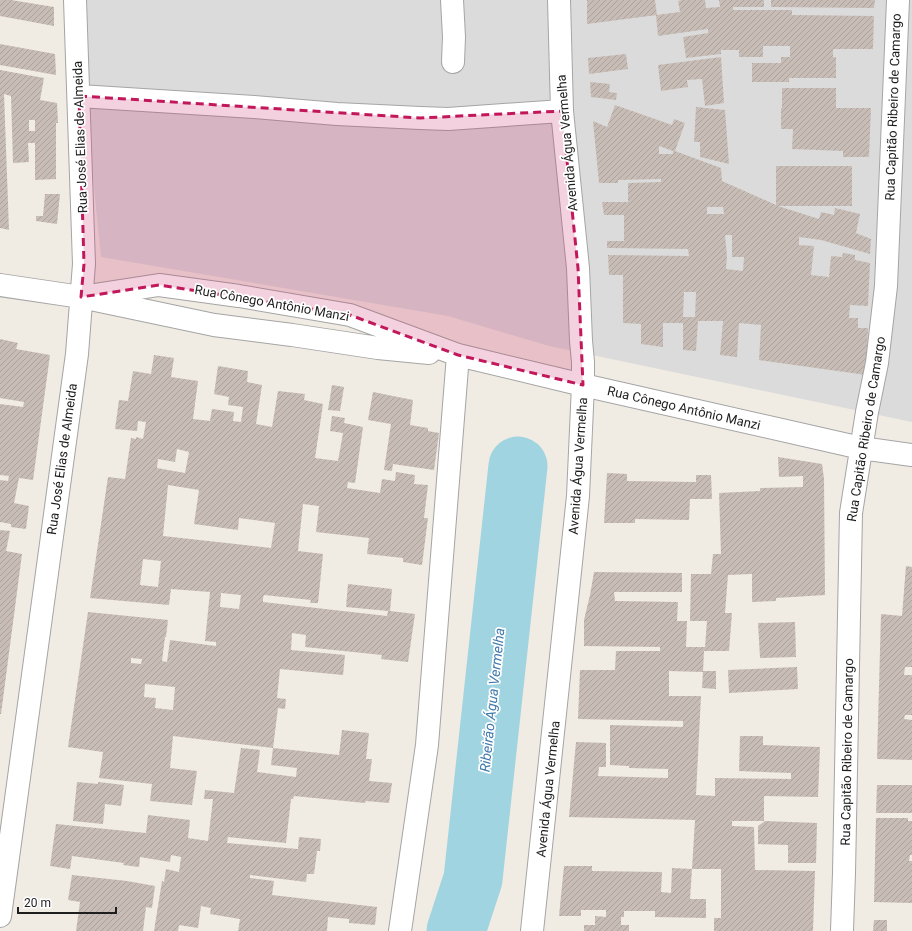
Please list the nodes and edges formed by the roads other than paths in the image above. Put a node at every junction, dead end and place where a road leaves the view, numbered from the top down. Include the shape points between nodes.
1 (75, 0) edge
2 (452, 0) edge
3 (559, 0) edge
4 (898, 0) edge
5 (453, 62) dead end
6 (79, 96) junction
7 (562, 111) junction
8 (0, 285) edge
9 (81, 297) junction
10 (458, 355) junction
11 (583, 385) junction
12 (861, 448) junction
13 (912, 455) edge
14 (0, 916) edge
15 (400, 931) edge
16 (532, 931) edge
17 (842, 931) edge

1 - 6 street, Rua José Elias de Almeida
2 - 5 street
3 - 7 street, Avenida Água Vermelha
4 - 12 street, Rua Capitão Ribeiro de Camargo via 886,286 877,363
6 - 7 street via 448,119
6 - 9 street, Rua José Elias de Almeida via 84,264
7 - 11 street, Avenida Água Vermelha via 578,268
8 - 9 street, Rua Cônego Antônio Manzi
9 - 10 street, Rua Cônego Antônio Manzi via 214,325 378,348
9 - 10 street, Rua Cônego Antônio Manzi via 159,285 239,296 350,315
9 - 14 street, Rua José Elias de Almeida via 77,354
10 - 11 street, Rua Cônego Antônio Manzi
10 - 15 street via 427,744
11 - 12 street, Rua Cônego Antônio Manzi
11 - 16 street, Avenida Água Vermelha via 578,496
12 - 13 street, Rua Cônego Antônio Manzi
12 - 17 street, Rua Capitão Ribeiro de Camargo via 851,513

